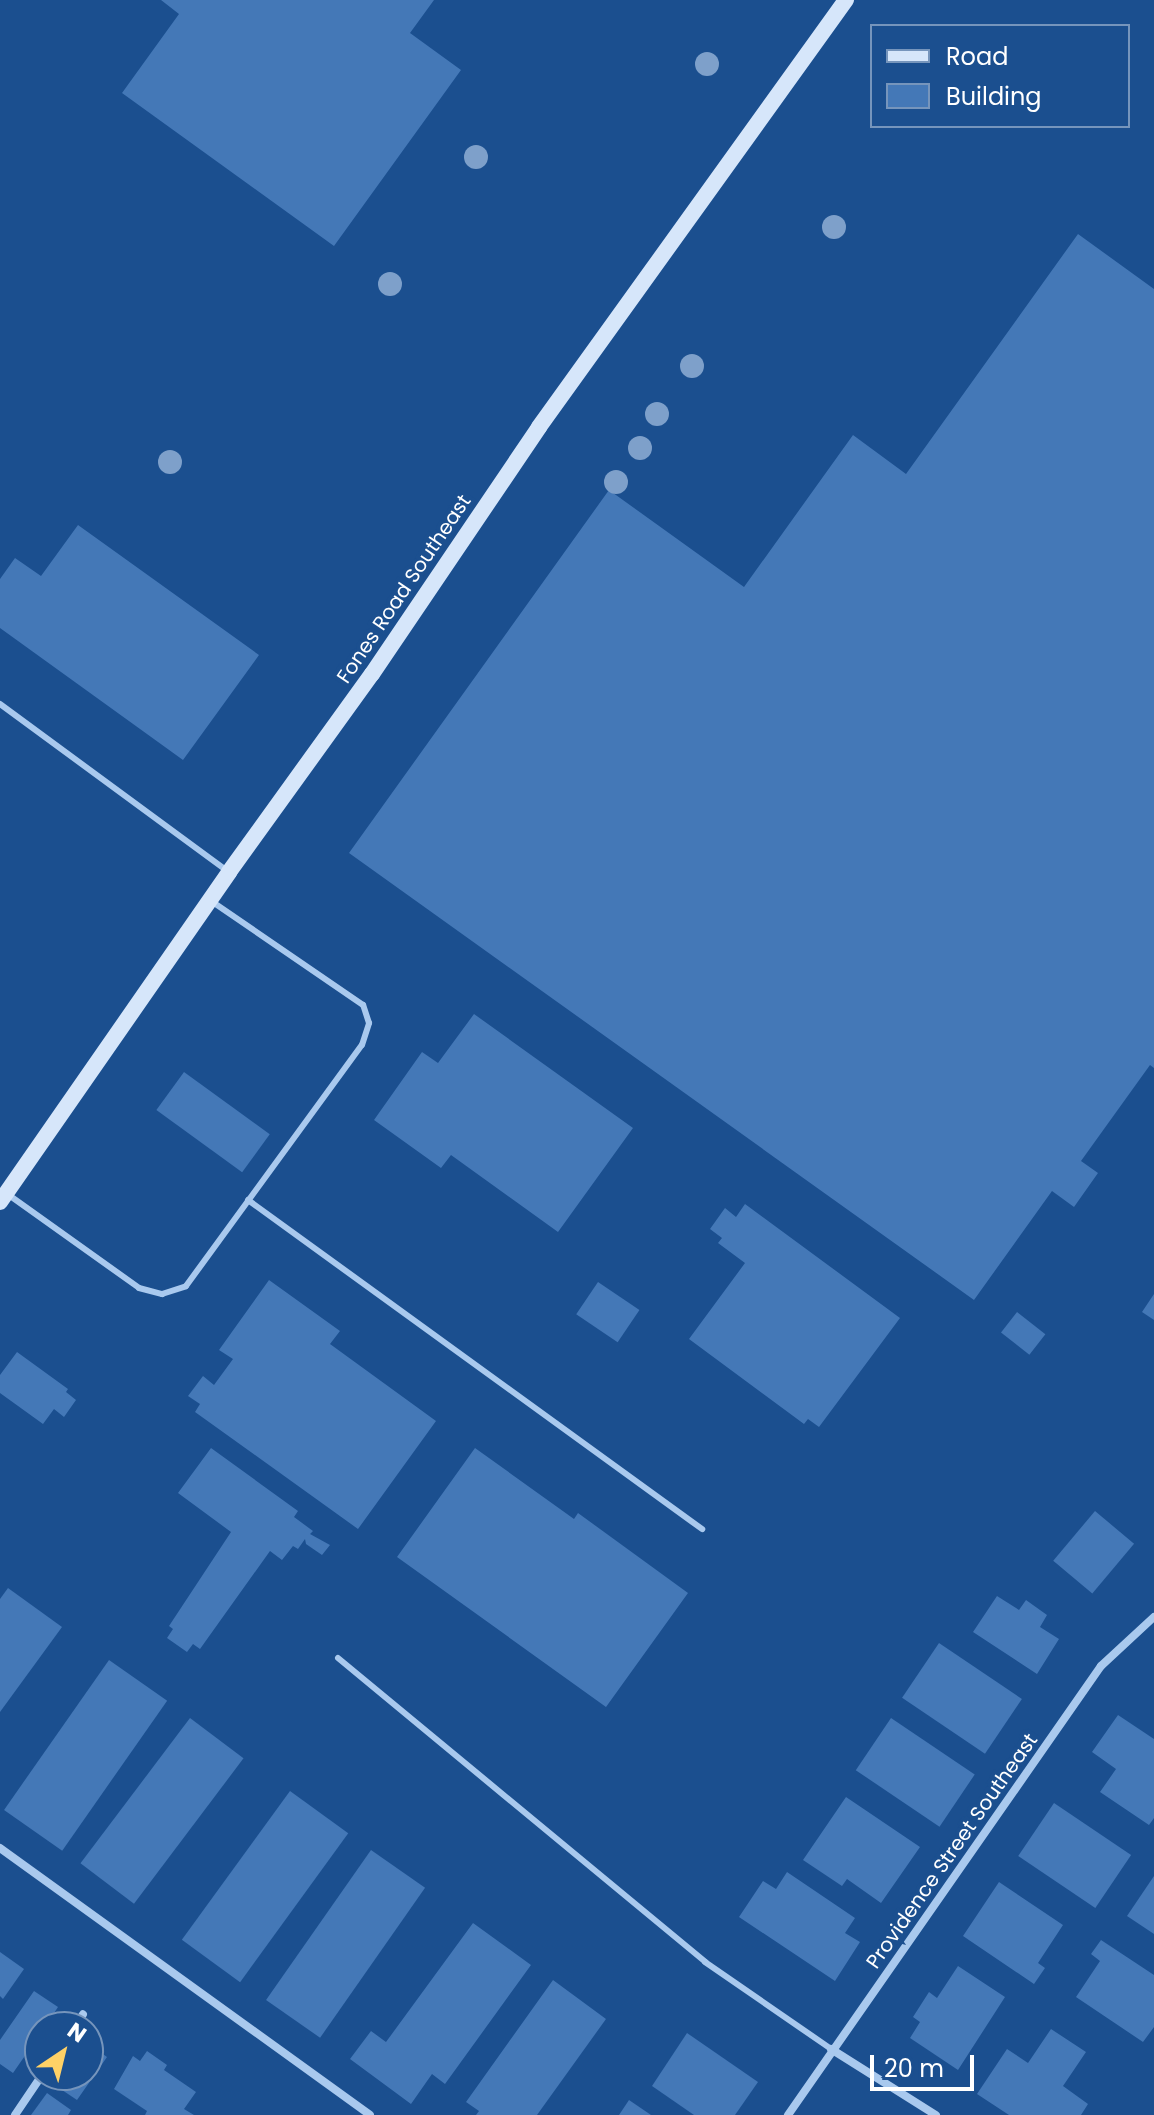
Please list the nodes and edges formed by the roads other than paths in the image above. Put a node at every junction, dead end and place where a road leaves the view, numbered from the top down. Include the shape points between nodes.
1 (846, 0) edge
2 (0, 704) edge
3 (229, 872) junction
4 (210, 901) junction
5 (3, 1198) edge
6 (248, 1200) junction
7 (702, 1529) dead end
8 (1154, 1617) edge
9 (338, 1658) dead end
10 (0, 1848) edge
11 (831, 2049) junction
12 (31, 2091) edge
13 (15, 2115) edge
14 (370, 2115) edge
15 (788, 2115) edge
16 (936, 2115) edge

1 - 3 street, Fones Road Southeast
2 - 3 lane
3 - 4 street, Fones Road Southeast
4 - 5 street, Fones Road Southeast
4 - 6 lane via 363,1005 369,1023 362,1045
5 - 6 lane via 139,1288 162,1294 186,1286
6 - 7 lane
8 - 11 street, Providence Street Southeast via 1101,1666
9 - 11 lane via 705,1962
10 - 14 street
11 - 15 street, Providence Street Southeast
11 - 16 street
12 - 13 street

